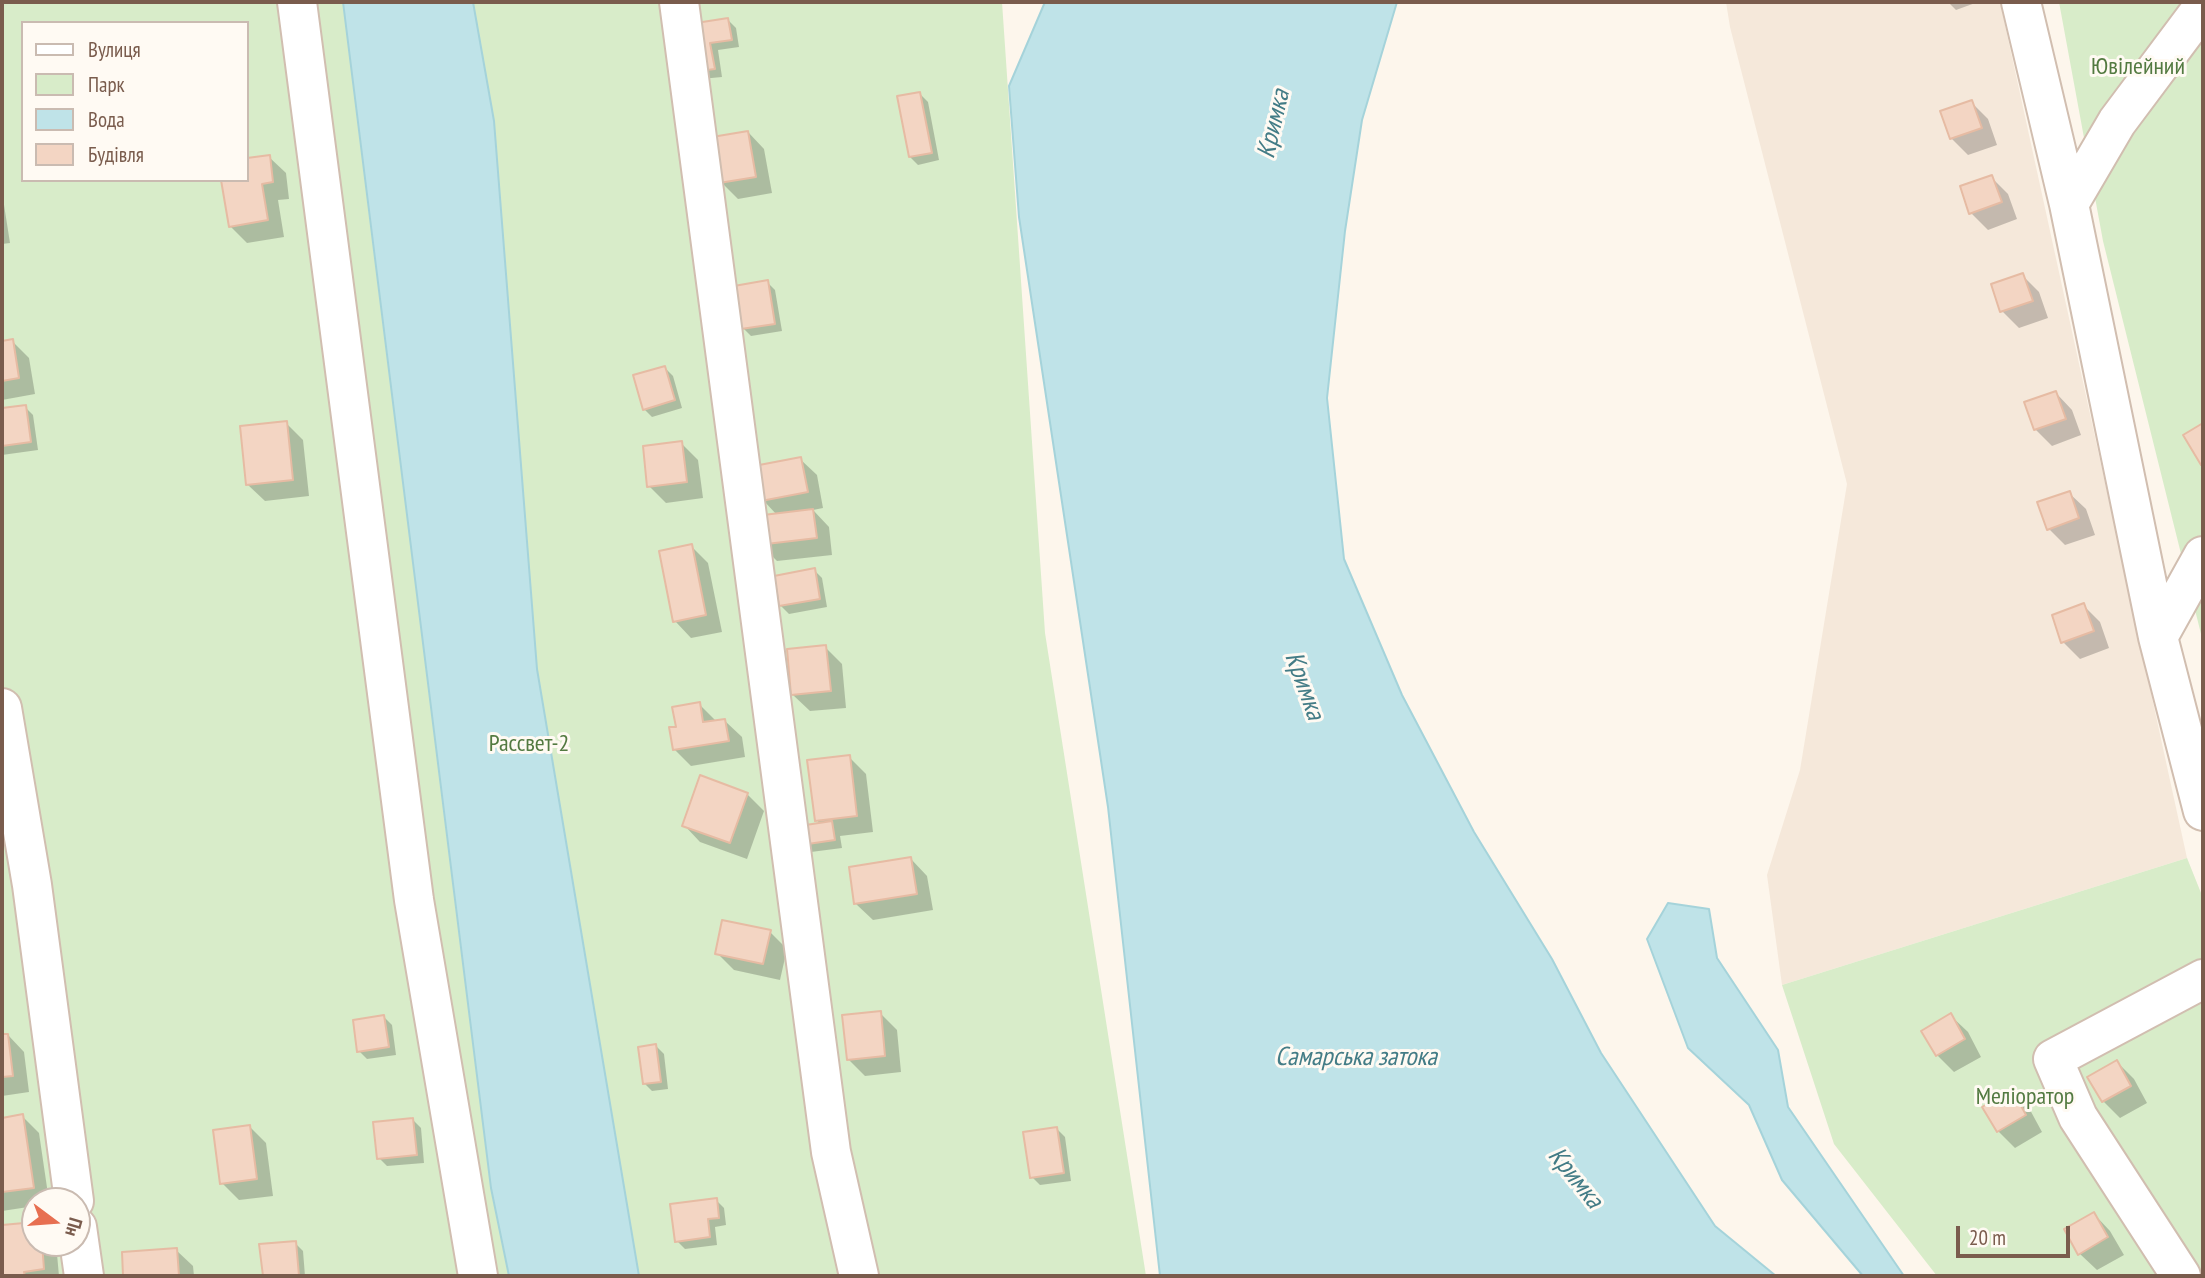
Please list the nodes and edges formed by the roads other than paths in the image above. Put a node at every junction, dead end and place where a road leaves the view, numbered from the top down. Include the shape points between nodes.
1 (297, 2) edge
2 (679, 2) edge
3 (2021, 2) edge
4 (2203, 7) edge
5 (2069, 204) junction
6 (2203, 556) edge
7 (2158, 637) junction
8 (2, 708) edge
9 (2203, 811) edge
10 (2203, 979) edge
11 (72, 1187) edge
12 (81, 1257) edge
13 (84, 1276) edge
14 (478, 1276) edge
15 (859, 1276) edge
16 (2181, 1276) edge

1 - 14 street via 414,900
2 - 15 street via 831,1152
3 - 5 street
4 - 5 street via 2117,122
5 - 7 street
6 - 7 street
7 - 9 street
8 - 11 street via 32,886
10 - 16 street via 2053,1059 2078,1117
12 - 13 street

